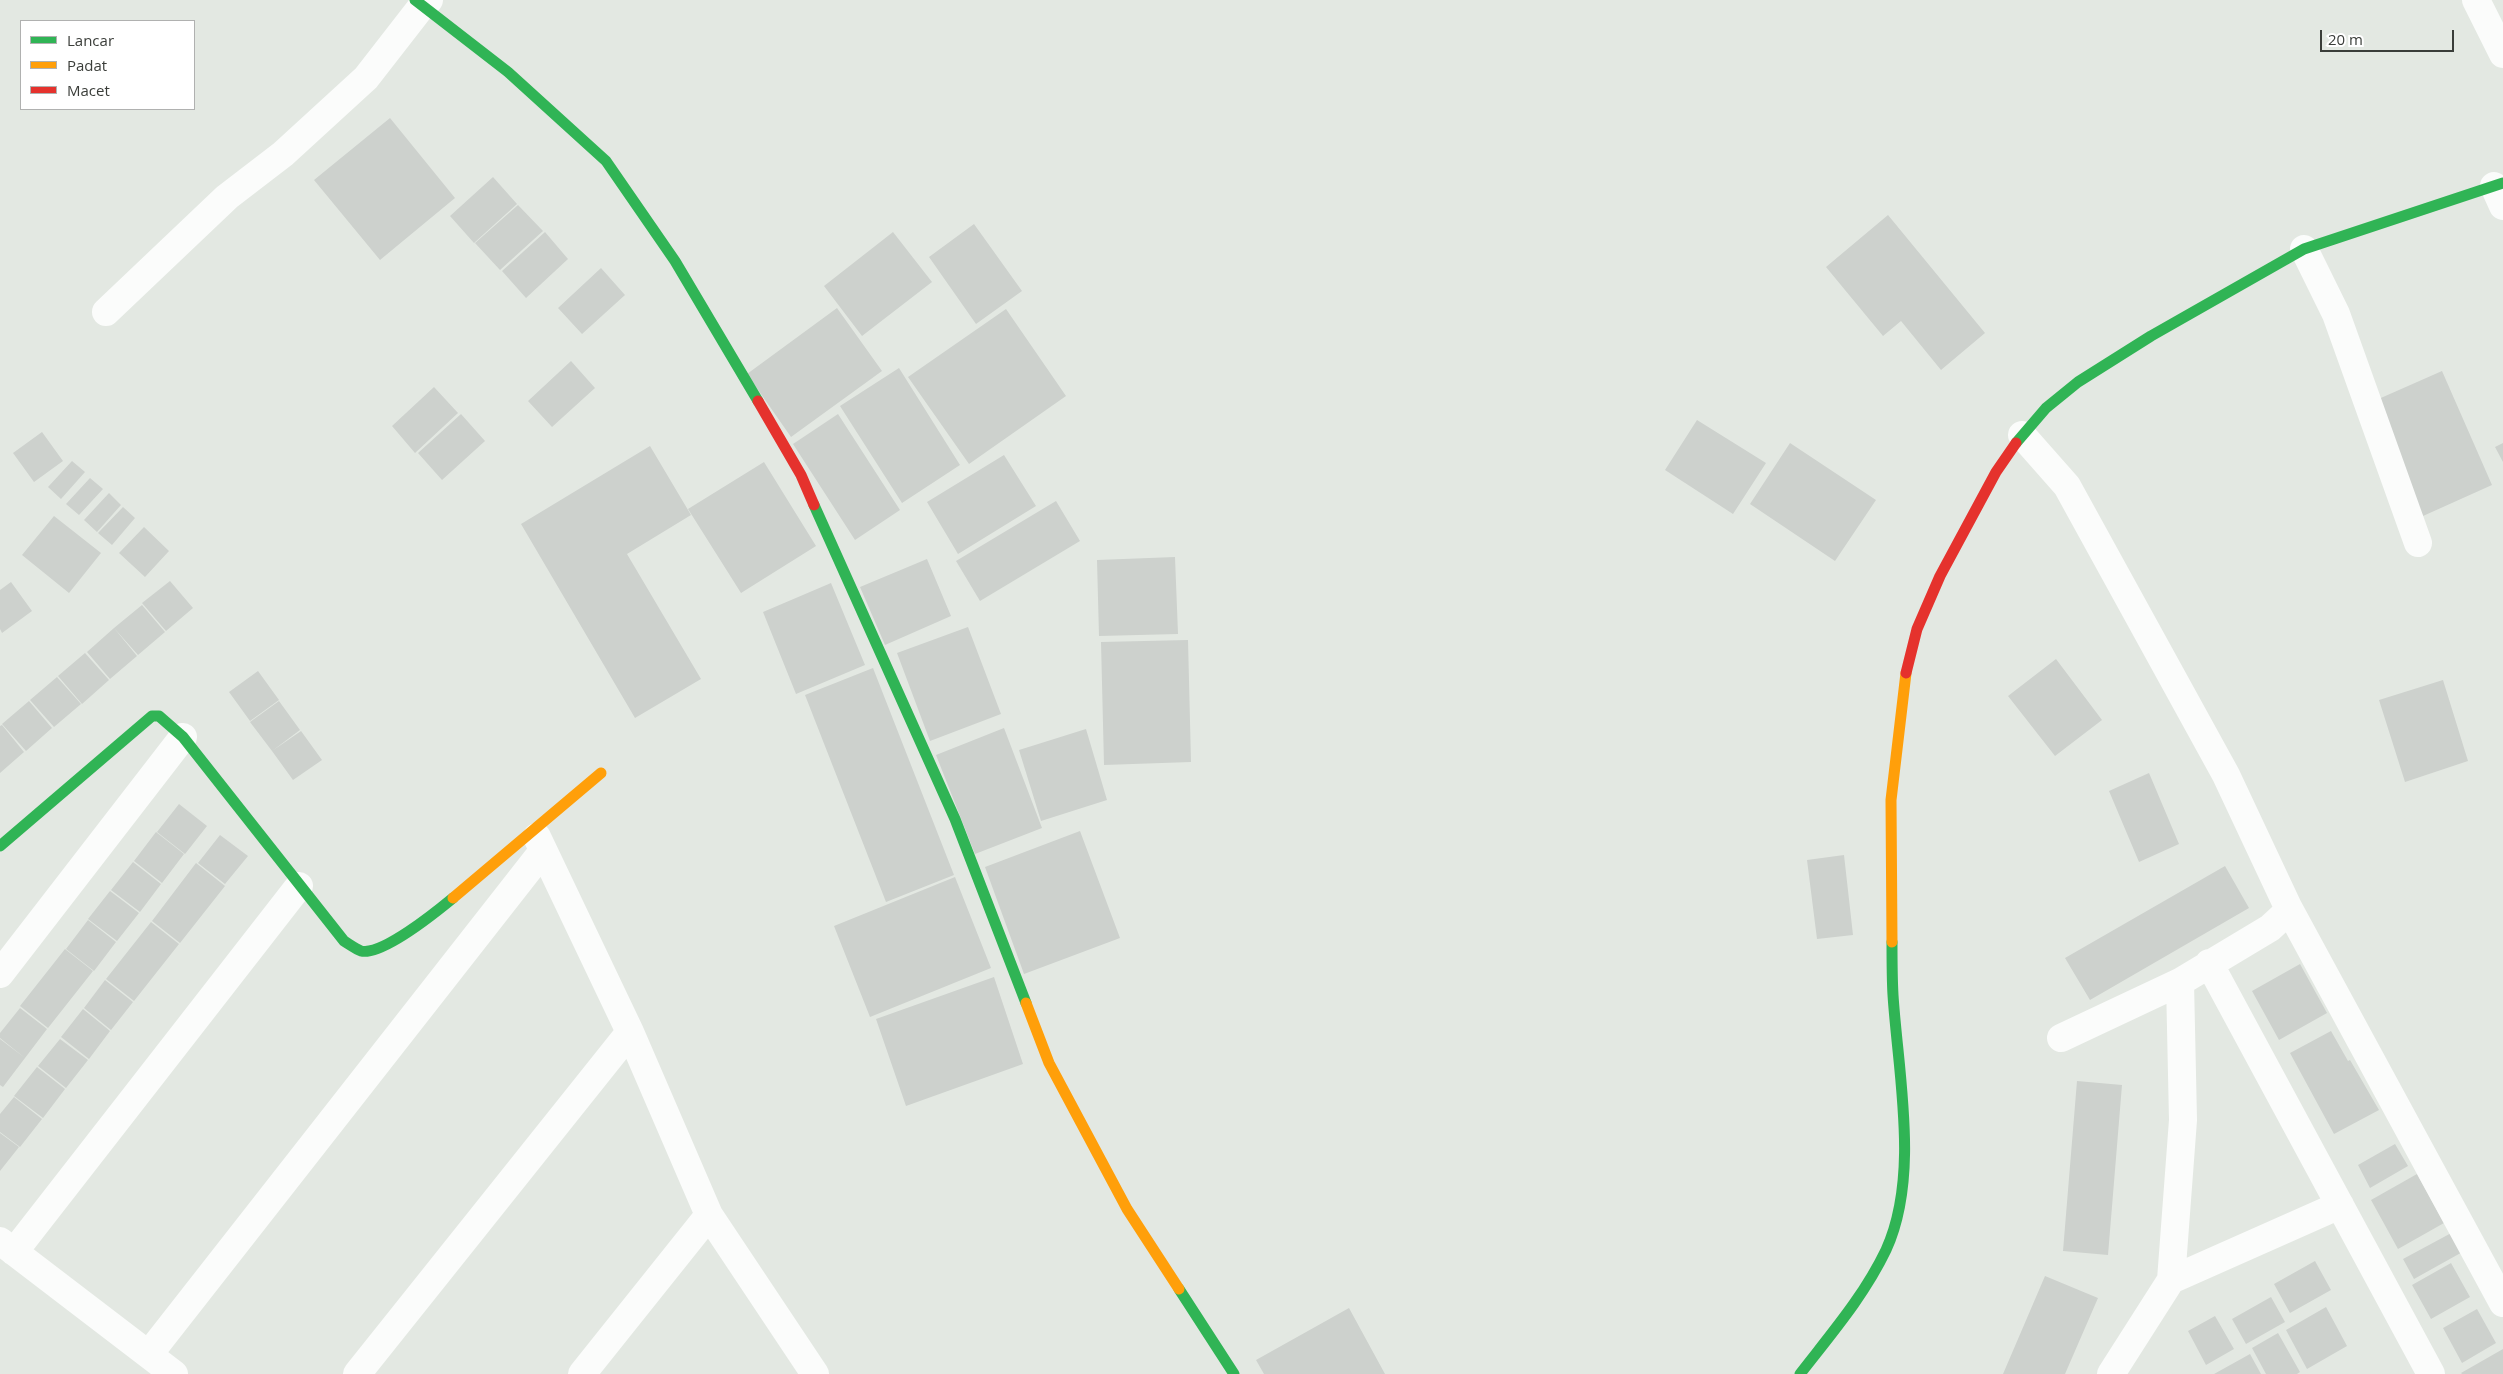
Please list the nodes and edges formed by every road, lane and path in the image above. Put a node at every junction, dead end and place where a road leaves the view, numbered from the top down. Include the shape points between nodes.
1 (2476, 0) edge
2 (422, 2) edge
3 (2503, 54) edge
4 (2500, 194) edge
5 (2308, 256) junction
6 (106, 312) dead end
7 (2024, 437) junction
8 (2418, 543) dead end
9 (183, 737) junction
10 (601, 773) dead end
11 (539, 841) junction
12 (0, 846) edge
13 (299, 886) junction
14 (2288, 907) junction
15 (2210, 963) junction
16 (0, 974) edge
17 (2180, 982) junction
18 (630, 1032) junction
19 (2061, 1038) dead end
20 (2340, 1205) junction
21 (709, 1214) junction
22 (7, 1246) edge
23 (2170, 1280) junction
24 (2503, 1303) edge
25 (149, 1354) junction
26 (807, 1370) edge
27 (2426, 1372) edge
28 (174, 1374) edge
29 (357, 1374) edge
30 (582, 1374) edge
31 (1234, 1374) edge
32 (1800, 1374) edge
33 (2111, 1374) edge

1 - 3 street
2 - 6 street via 366,78 283,154 227,197
2 - 31 street via 508,72 606,161 675,261 729,352 801,476 955,818 1049,1063 1127,1209
4 - 5 street
5 - 7 street via 2151,336 2078,382 2046,408
5 - 8 street via 2336,314
7 - 14 street via 2067,486 2226,775
7 - 32 street via 1996,472 1940,576 1917,629 1906,673 1891,800 1891,950 1903,1088 1903,1176 1897,1216 1886,1249 1854,1304
9 - 12 street via 160,717 152,716
9 - 13 street
9 - 16 street
10 - 11 street
11 - 13 street via 429,918 376,950 362,951 344,941
11 - 18 street
11 - 25 street
13 - 22 street
14 - 15 street via 2270,928
14 - 24 street
15 - 17 street
15 - 20 street
17 - 19 street
17 - 23 street via 2183,1120
18 - 21 street
18 - 29 street
20 - 23 street
20 - 27 street
21 - 26 street
21 - 30 street
22 - 25 street
23 - 33 street
25 - 28 street

